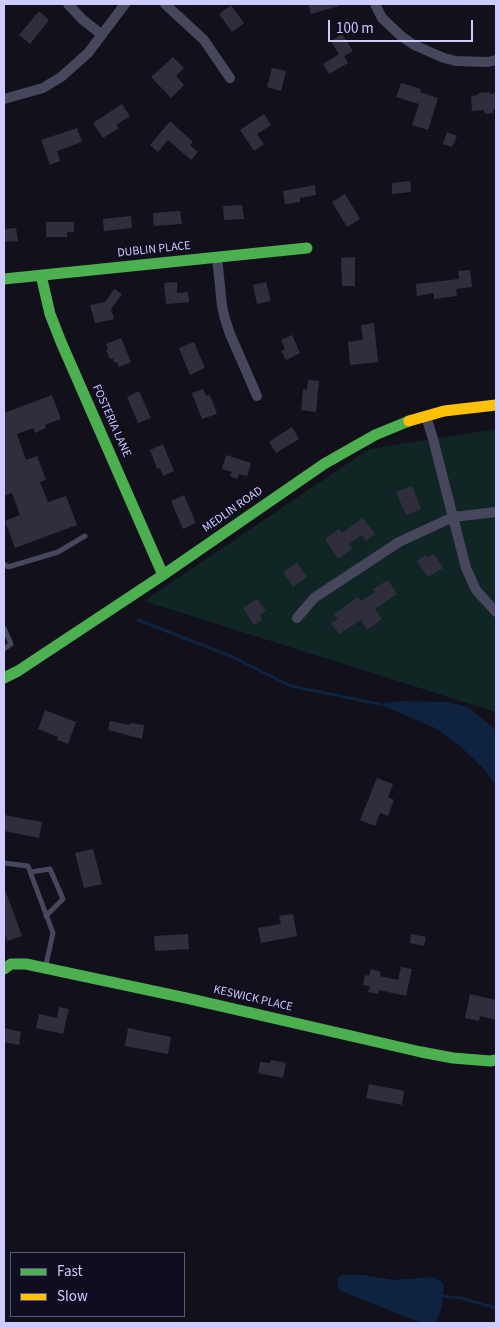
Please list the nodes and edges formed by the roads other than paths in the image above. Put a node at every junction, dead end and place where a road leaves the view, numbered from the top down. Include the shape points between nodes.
1 (68, 4) edge
2 (125, 4) edge
3 (165, 4) edge
4 (375, 4) edge
5 (102, 35) junction
6 (496, 60) edge
7 (230, 78) dead end
8 (4, 99) edge
9 (307, 248) dead end
10 (217, 258) junction
11 (41, 275) junction
12 (4, 279) edge
13 (258, 396) dead end
14 (496, 405) edge
15 (426, 416) junction
16 (496, 512) edge
17 (452, 517) junction
18 (85, 536) dead end
19 (4, 564) edge
20 (163, 576) junction
21 (496, 612) edge
22 (297, 618) dead end
23 (4, 628) edge
24 (4, 649) edge
25 (4, 678) edge
26 (4, 863) edge
27 (30, 872) junction
28 (46, 916) junction
29 (45, 968) junction
30 (4, 969) edge
31 (496, 1060) edge

1 - 5 street
2 - 5 street
3 - 7 street via 204,40
4 - 6 street via 382,18 414,45 456,61
5 - 8 street via 88,53 61,77 43,88
9 - 10 street, DUBLIN PLACE
10 - 11 street, DUBLIN PLACE
10 - 13 street via 225,319
11 - 12 street, DUBLIN PLACE
11 - 20 street, FOSTERIA LANE via 50,314 61,342
14 - 15 street, MEDLIN ROAD
15 - 17 street
15 - 20 street, MEDLIN ROAD via 375,435 324,464
16 - 17 street
17 - 21 street via 466,568 476,590
17 - 22 street via 398,542 314,598
18 - 19 lane via 58,552 8,567
20 - 25 street, MEDLIN ROAD
23 - 24 lane via 12,644
26 - 27 lane via 28,866
27 - 28 lane
27 - 28 lane via 50,869 63,898
28 - 29 lane via 53,933
29 - 30 street, KESWICK PLACE via 11,964
29 - 31 street, KESWICK PLACE via 421,1052 453,1058

